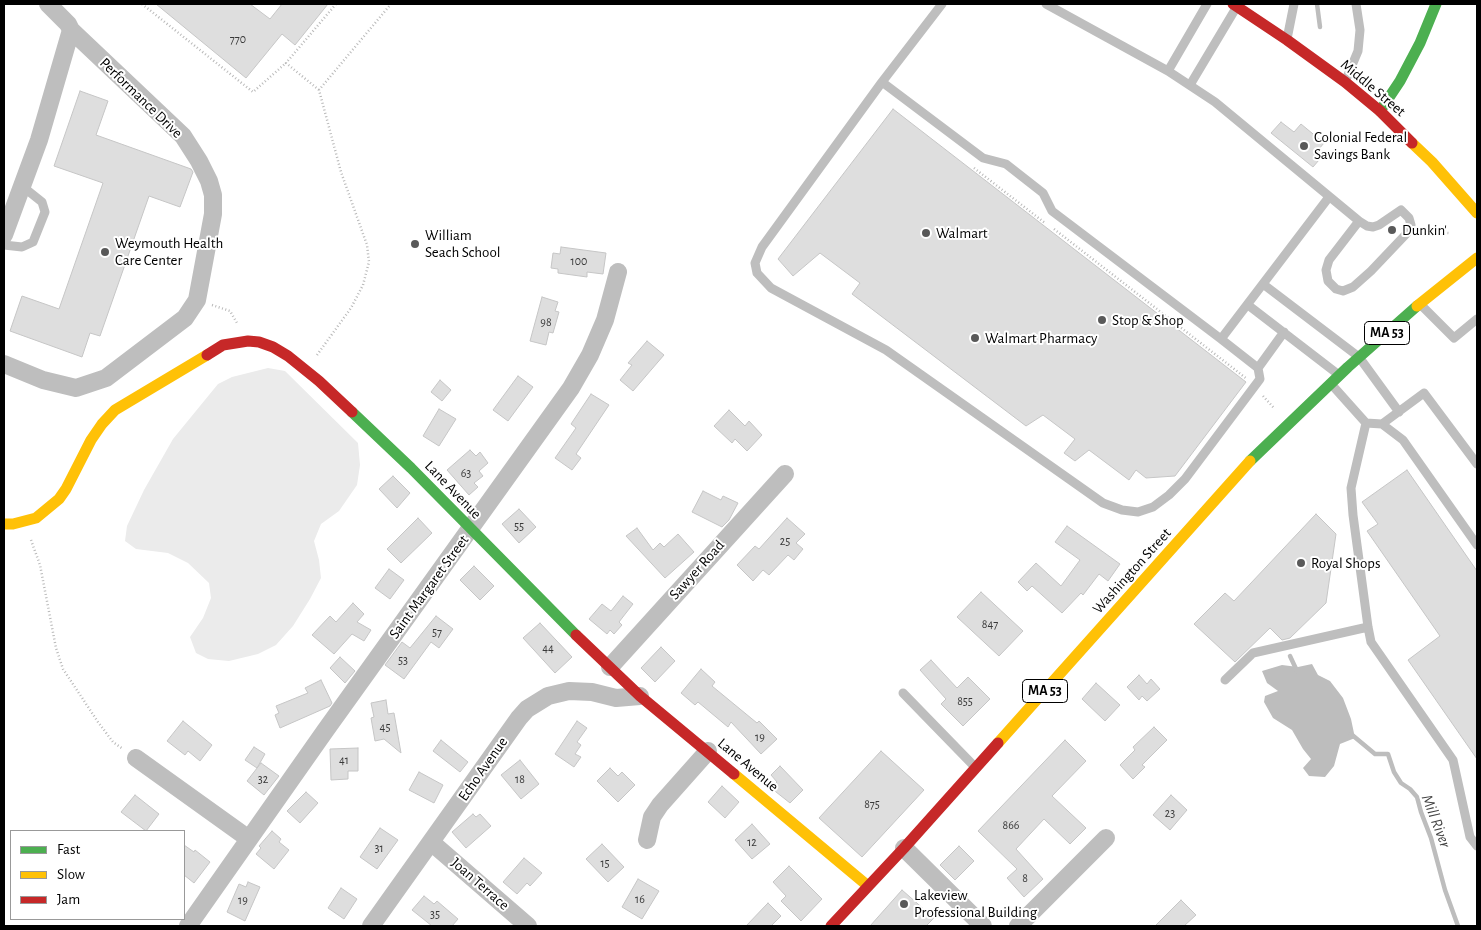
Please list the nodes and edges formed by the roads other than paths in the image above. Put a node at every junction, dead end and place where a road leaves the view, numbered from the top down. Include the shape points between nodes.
1 (48, 4) edge
2 (942, 4) edge
3 (1046, 4) edge
4 (1207, 4) edge
5 (1294, 4) edge
6 (1357, 4) edge
7 (1436, 4) edge
8 (1235, 5) edge
9 (71, 30) junction
10 (1287, 40) junction
11 (1168, 72) junction
12 (882, 82) junction
13 (1345, 82) junction
14 (1190, 84) junction
15 (1380, 111) junction
16 (22, 186) junction
17 (1329, 197) junction
18 (1477, 213) edge
19 (1359, 221) junction
20 (4, 235) edge
21 (4, 245) edge
22 (1477, 258) edge
23 (618, 272) dead end
24 (1263, 284) junction
25 (1420, 304) junction
26 (1248, 305) junction
27 (1477, 319) edge
28 (1284, 332) junction
29 (1221, 339) junction
30 (1359, 357) junction
31 (4, 364) edge
32 (1258, 368) junction
33 (1335, 379) junction
34 (1399, 412) junction
35 (1366, 424) junction
36 (1382, 424) junction
37 (1477, 464) edge
38 (785, 474) dead end
39 (4, 524) edge
40 (470, 529) junction
41 (1477, 545) edge
42 (1368, 627) junction
43 (610, 667) junction
44 (1225, 680) dead end
45 (903, 693) dead end
46 (640, 696) junction
47 (708, 751) junction
48 (136, 758) road end
49 (976, 768) junction
50 (1106, 838) dead end
51 (249, 839) junction
52 (647, 840) dead end
53 (431, 842) junction
54 (1477, 846) edge
55 (904, 848) junction
56 (868, 886) junction
57 (188, 926) edge
58 (371, 926) edge
59 (528, 926) edge
60 (831, 926) edge
61 (983, 926) edge
62 (1018, 926) edge

1 - 9 street, Performance Drive
2 - 12 lane
3 - 11 lane
4 - 11 lane
5 - 10 lane
6 - 13 lane via 1358,51
7 - 15 main road via 1404,74
8 - 10 main road, Middle Street
8 - 14 lane
9 - 16 street
9 - 31 street, Performance Drive via 183,136 209,181 213,195 212,214 197,300 185,318 96,383 76,388 43,380
10 - 13 main road, Middle Street
11 - 14 lane
12 - 29 lane via 983,158 1006,164 1043,193 1052,211
12 - 32 lane via 762,247 755,263 757,273 771,288 886,350 1102,503 1122,510 1138,512 1153,507 1185,479 1260,379
13 - 15 main road, Middle Street
14 - 17 lane
15 - 18 main road, Middle Street via 1432,162
16 - 20 street
16 - 21 lane via 42,202 44,212 33,242 22,247
17 - 19 lane
17 - 24 lane
19 - 19 lane via 1326,270 1328,281 1343,291 1353,287 1371,271 1411,225 1401,210 1373,227
22 - 25 main road, Washington Street / MA 53
23 - 40 street, Saint Margaret Street via 605,320 571,388
24 - 26 lane
24 - 30 lane
25 - 27 lane via 1454,338
25 - 30 main road, Washington Street / MA 53
26 - 28 lane
26 - 29 lane
28 - 32 lane
28 - 33 lane
29 - 32 lane
30 - 33 main road, Washington Street / MA 53
30 - 34 lane
33 - 35 lane
33 - 49 main road, Washington Street / MA 53 via 1255,456
34 - 36 lane
34 - 37 lane via 1424,393
35 - 36 lane
35 - 42 lane via 1351,488
36 - 41 lane via 1403,440
38 - 43 street, Sawyer Road
39 - 40 main road, Lane Avenue via 36,518 59,499 91,440 116,410 223,345 248,341 272,347 306,370
40 - 43 main road, Lane Avenue
40 - 51 street, Saint Margaret Street
42 - 44 lane via 1253,653
42 - 54 lane via 1371,642 1454,760 1470,837
43 - 46 main road, Lane Avenue
45 - 49 lane
46 - 47 main road, Lane Avenue
46 - 53 street, Echo Avenue via 616,698 586,691 569,691 537,701 519,718
47 - 52 street via 660,805 652,817
47 - 56 main road, Lane Avenue
48 - 51 street
49 - 55 main road, Washington Street / MA 53
50 - 62 street
51 - 57 street, Saint Margaret Street
53 - 58 street, Echo Avenue
53 - 59 street, Joan Terrace
55 - 56 main road, Washington Street / MA 53
55 - 61 street
56 - 60 main road, Washington Street / MA 53

